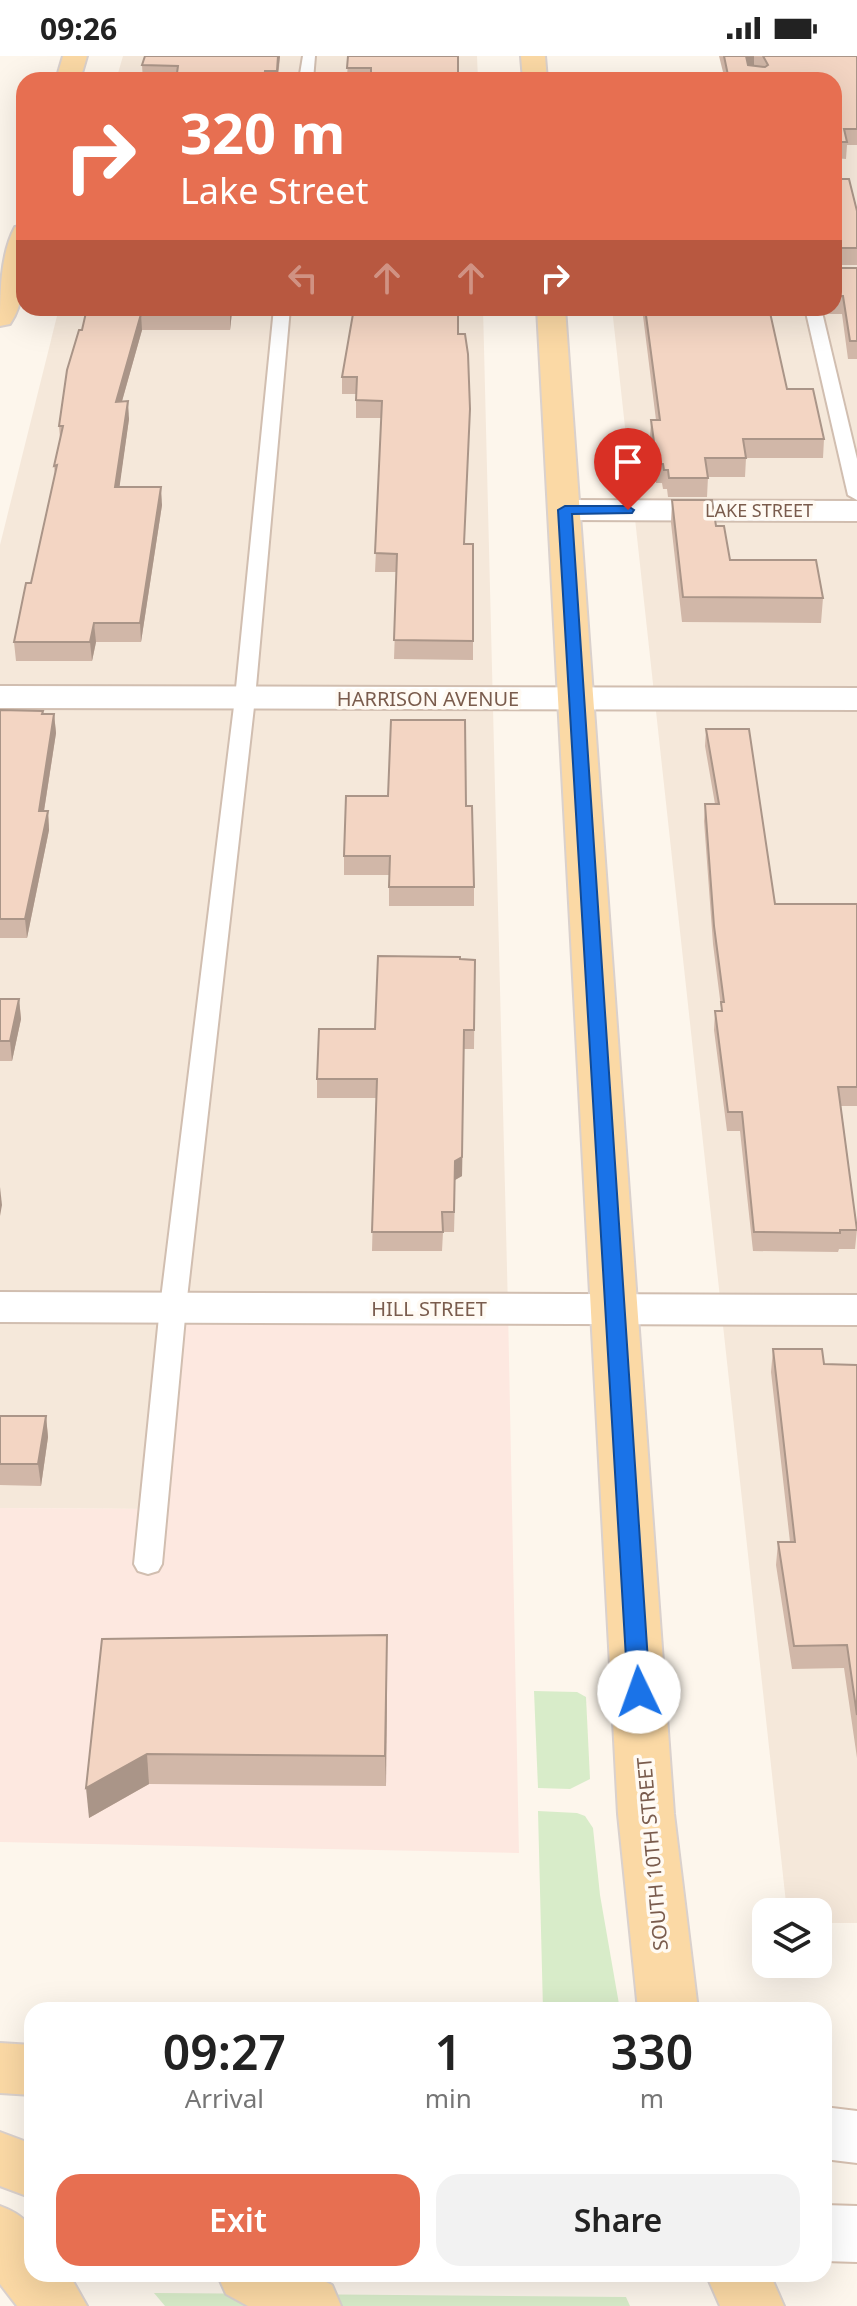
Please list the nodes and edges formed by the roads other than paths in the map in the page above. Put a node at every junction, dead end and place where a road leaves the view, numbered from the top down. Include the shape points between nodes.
1 (13, 268) edge
2 (281, 316) edge
3 (552, 316) edge
4 (815, 316) edge
5 (0, 318) edge
6 (857, 495) edge
7 (565, 510) junction
8 (857, 511) edge
9 (0, 697) edge
10 (245, 698) junction
11 (577, 699) junction
12 (857, 699) edge
13 (0, 1307) edge
14 (173, 1307) junction
15 (616, 1309) junction
16 (857, 1310) edge
17 (148, 1564) dead end
18 (667, 2002) edge
19 (0, 2068) edge
20 (24, 2070) edge
21 (832, 2134) edge
22 (857, 2137) edge
23 (0, 2159) edge
24 (24, 2168) edge
25 (0, 2190) edge
26 (24, 2191) edge
27 (832, 2233) edge
28 (0, 2234) edge
29 (857, 2234) edge
30 (24, 2265) edge
31 (37, 2282) edge
32 (264, 2282) edge
33 (742, 2282) edge
34 (55, 2306) edge
35 (309, 2306) edge
36 (752, 2306) edge

1 - 5 main road
2 - 10 lane
3 - 7 main road, SOUTH 10TH STREET
4 - 6 lane
7 - 8 street, LAKE STREET
7 - 11 main road, SOUTH 10TH STREET
9 - 10 street, HARRISON AVENUE
10 - 11 street, HARRISON AVENUE
10 - 14 lane
11 - 12 street, HARRISON AVENUE
11 - 15 main road, SOUTH 10TH STREET
13 - 14 street, HILL STREET
14 - 15 street, HILL STREET
14 - 17 lane
15 - 16 street, HILL STREET
15 - 18 main road, SOUTH 10TH STREET via 646,1814
19 - 20 main road
21 - 22 street
23 - 24 main road
25 - 26 main road
27 - 29 street
28 - 30 main road
31 - 34 main road
32 - 35 main road
33 - 36 main road

